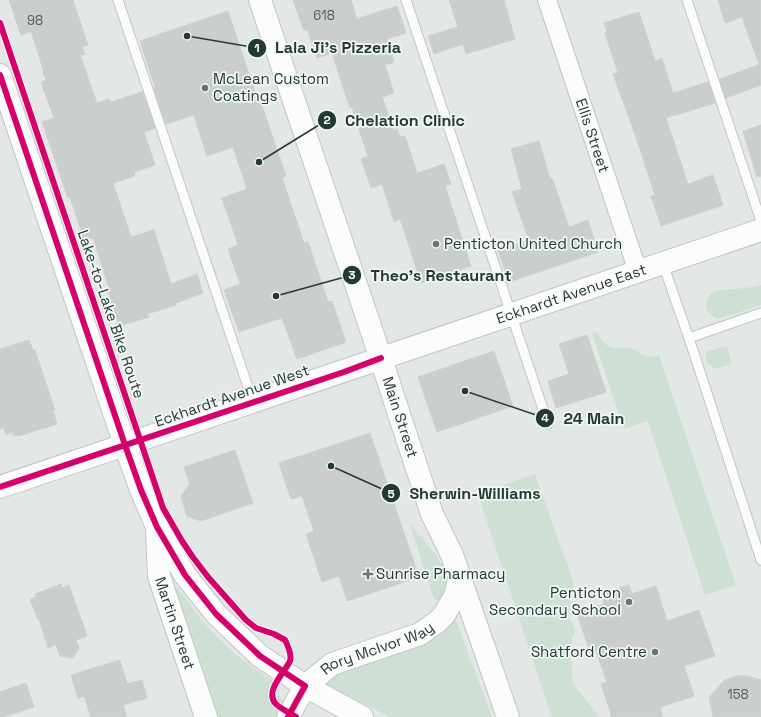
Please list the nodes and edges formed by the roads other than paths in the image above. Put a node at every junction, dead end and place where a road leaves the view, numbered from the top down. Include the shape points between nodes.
1 (118, 0) edge
2 (260, 0) edge
3 (406, 0) edge
4 (547, 0) edge
5 (687, 0) edge
6 (0, 75) edge
7 (761, 221) edge
8 (761, 230) edge
9 (663, 264) junction
10 (638, 272) junction
11 (761, 313) edge
12 (511, 315) junction
13 (688, 338) junction
14 (381, 358) junction
15 (253, 402) junction
16 (548, 424) dead end
17 (125, 446) junction
18 (0, 487) edge
19 (157, 528) junction
20 (761, 560) edge
21 (460, 576) junction
22 (305, 686) junction
23 (206, 717) edge
24 (288, 717) edge
25 (362, 717) edge
26 (508, 717) edge

1 - 15 lane
2 - 14 main road, Main Street
3 - 12 lane
4 - 10 street, Ellis Street
5 - 7 lane
6 - 17 main road, Martin Street
8 - 9 main road, Eckhardt Avenue East
9 - 10 main road, Eckhardt Avenue East
9 - 13 lane
10 - 12 main road, Eckhardt Avenue East
11 - 13 lane
12 - 14 main road, Eckhardt Avenue East
12 - 16 lane
13 - 20 lane
14 - 15 main road, Eckhardt Avenue West
14 - 21 main road, Main Street via 432,514
15 - 17 main road, Eckhardt Avenue West
17 - 18 main road, Eckhardt Avenue West
17 - 19 main road, Martin Street
19 - 22 main road, Martin Street via 185,575 216,614 260,656
19 - 23 main road, Martin Street via 159,576
21 - 22 main road, Rory McIvor Way via 455,596 437,622 420,634 332,664
21 - 26 main road, Main Street
22 - 24 main road, Rory McIvor Way
22 - 25 main road, Martin Street

